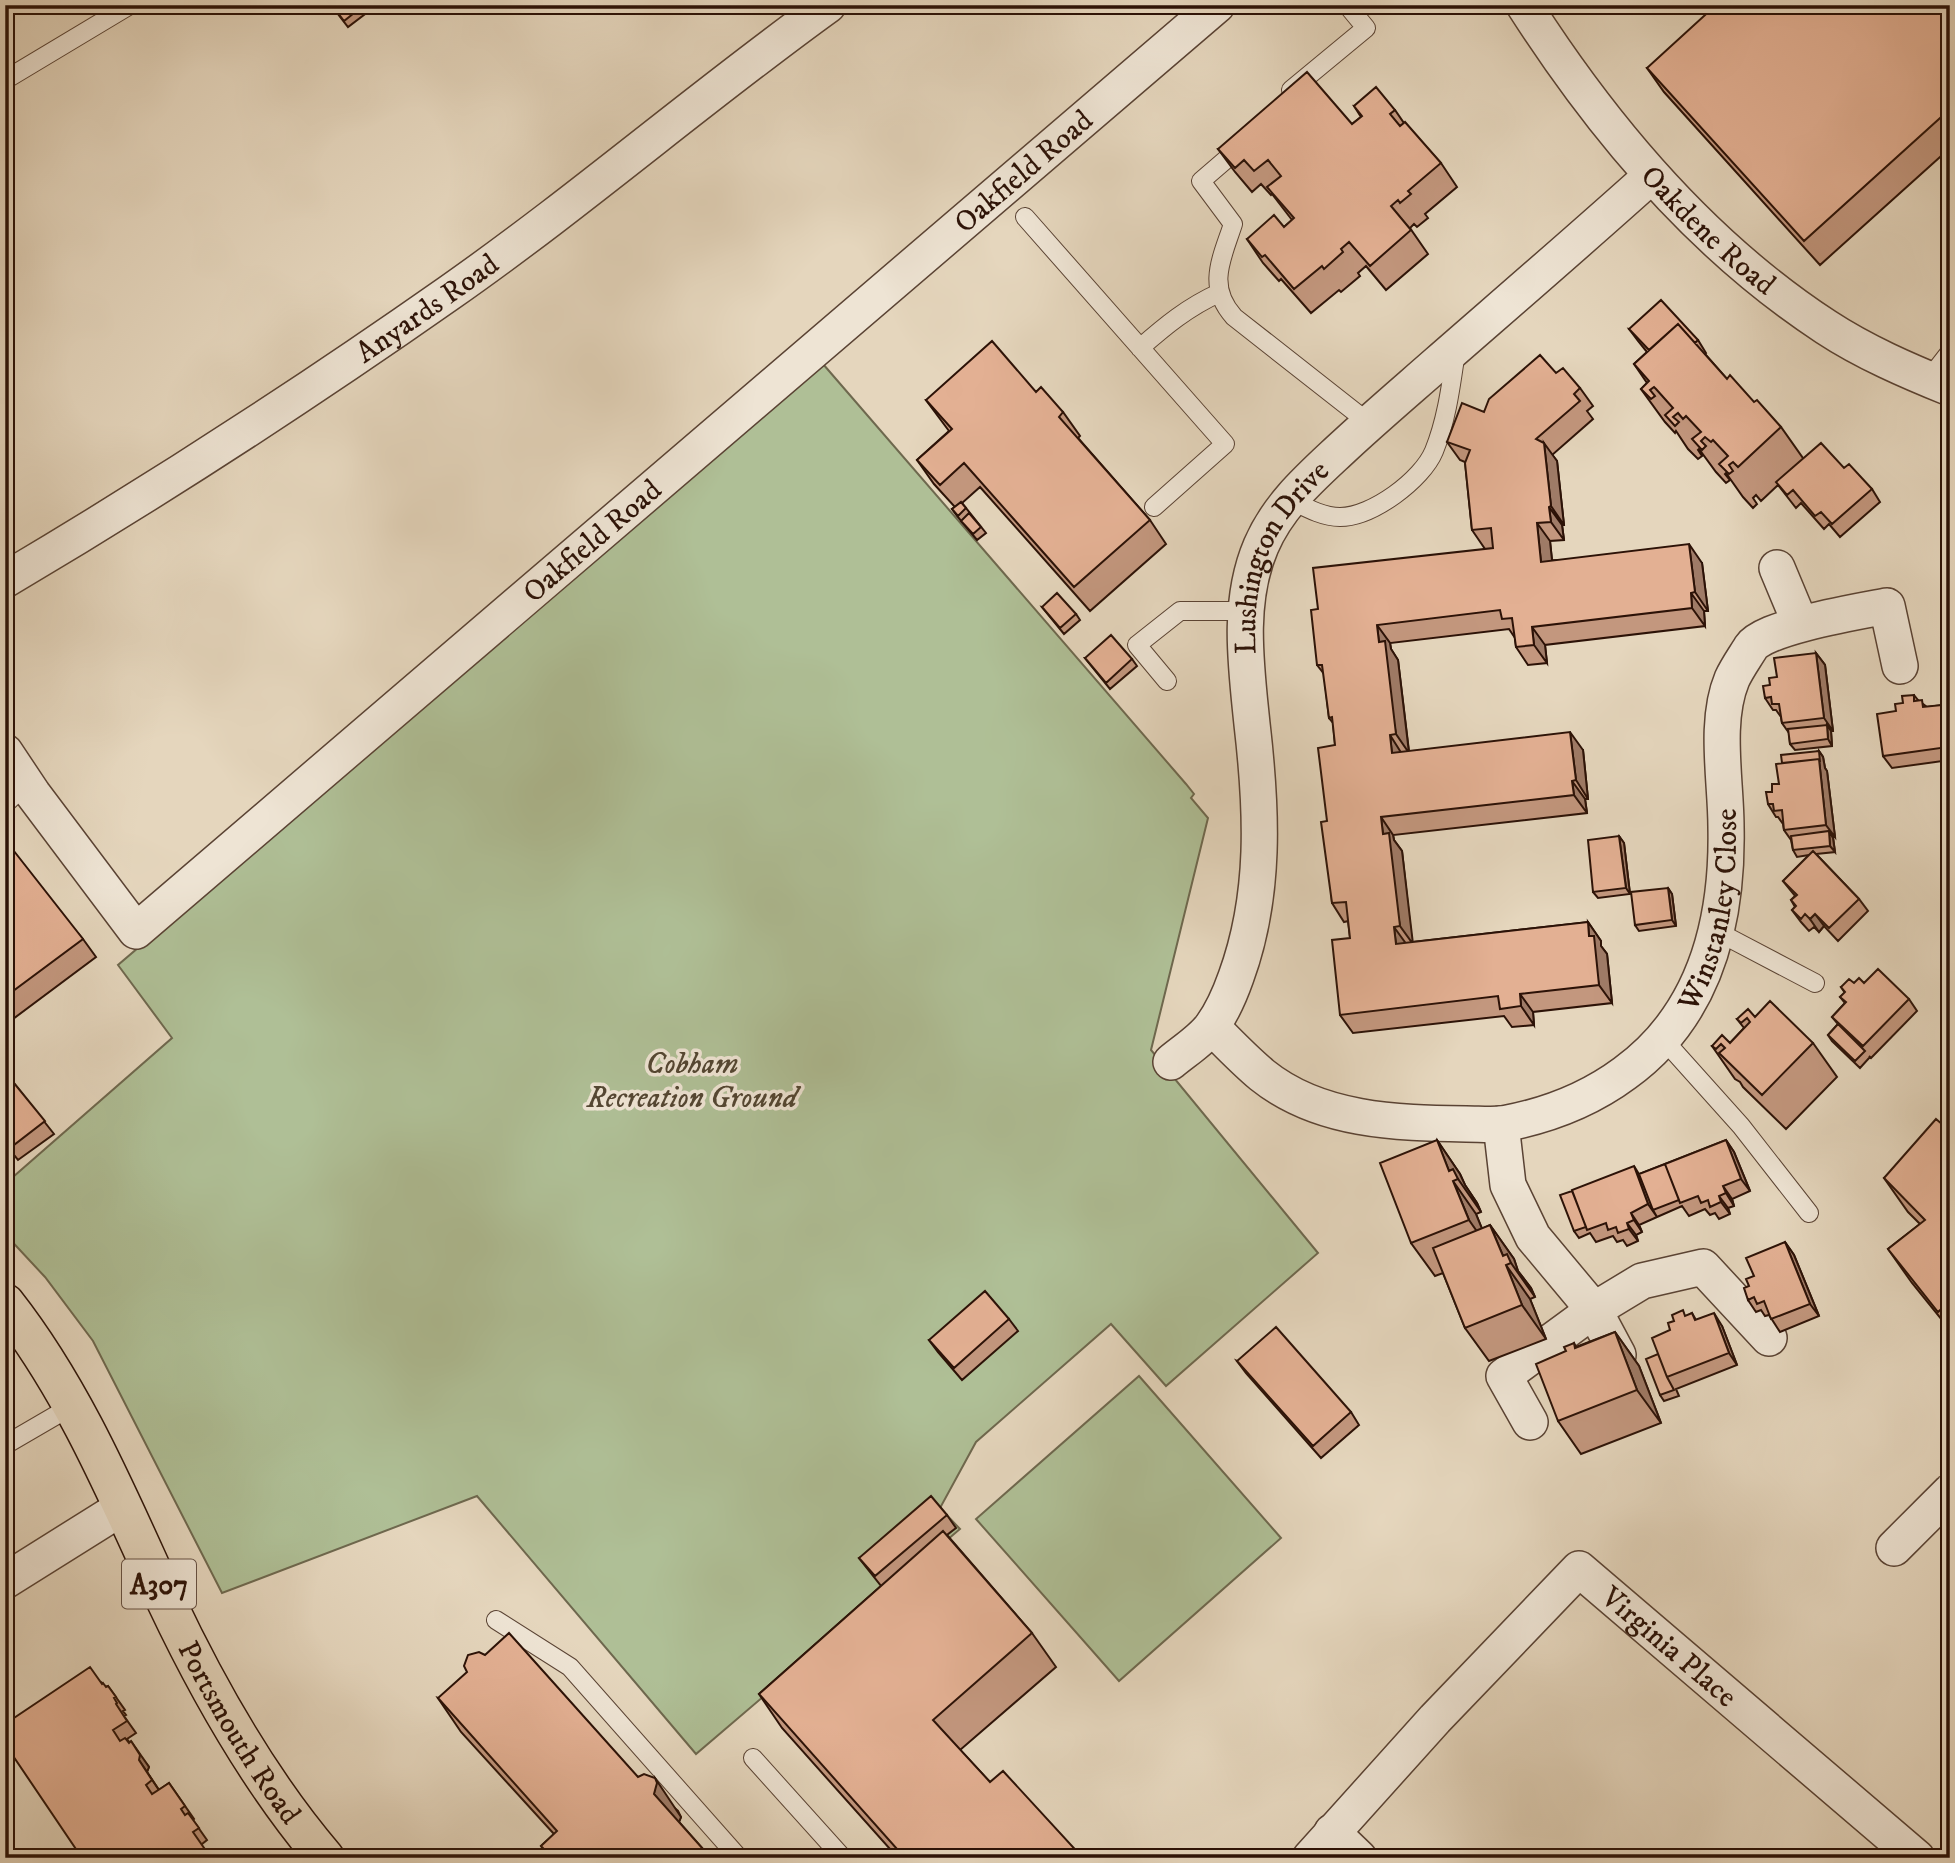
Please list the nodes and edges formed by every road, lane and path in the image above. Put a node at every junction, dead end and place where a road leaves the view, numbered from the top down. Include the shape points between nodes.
1 (130, 5) edge
2 (828, 5) edge
3 (1217, 5) edge
4 (1347, 5) edge
5 (1524, 5) edge
6 (5, 80) edge
7 (1277, 102) edge
8 (1259, 131) edge
9 (1651, 176) junction
10 (1025, 217) dead end
11 (1219, 293) junction
12 (1456, 347) junction
13 (1140, 348) junction
14 (1950, 352) edge
15 (1939, 383) edge
16 (1369, 423) junction
17 (1289, 499) junction
18 (1154, 507) dead end
19 (1777, 568) dead end
20 (5, 580) edge
21 (1245, 611) junction
22 (1800, 623) junction
23 (1900, 666) dead end
24 (1167, 681) dead end
25 (5, 752) edge
26 (16, 794) edge
27 (1716, 931) junction
28 (1815, 983) dead end
29 (1212, 1027) junction
30 (1663, 1039) junction
31 (1171, 1062) dead end
32 (1502, 1124) junction
33 (1809, 1213) dead end
34 (5, 1303) edge
35 (1594, 1310) junction
36 (1769, 1338) edge
37 (1618, 1355) edge
38 (72, 1406) junction
39 (1530, 1422) dead end
40 (5, 1445) edge
41 (1950, 1492) edge
42 (123, 1507) junction
43 (1894, 1548) dead end
44 (5, 1581) edge
45 (496, 1620) dead end
46 (753, 1758) dead end
47 (1321, 1845) edge
48 (325, 1858) edge
49 (739, 1858) edge
50 (843, 1858) edge
51 (1359, 1858) edge
52 (1917, 1858) edge

1 - 6 lane
2 - 20 street, Anyards Road via 450,292 192,466
3 - 26 street, Oakfield Road via 136,931
4 - 7 lane via 1366,28
5 - 9 street, Oakdene Road via 1560,62
8 - 11 lane via 1201,181 1233,224 1218,271
9 - 12 street, Lushington Drive
9 - 15 street, Oakdene Road via 1734,258 1777,293 1864,349
10 - 13 lane
11 - 13 lane via 1194,304
11 - 16 lane via 1234,317
12 - 16 street, Lushington Drive
12 - 17 lane via 1447,410 1433,454 1402,491 1366,512 1340,517 1313,512
13 - 18 lane via 1225,444
14 - 15 lane
16 - 17 street, Lushington Drive
17 - 21 street, Lushington Drive via 1261,546
19 - 22 street
21 - 24 lane via 1180,611 1137,645
21 - 29 street, Lushington Drive via 1257,771 1258,878 1243,958
22 - 23 street, Winstanley Close via 1887,606
22 - 27 street, Winstanley Close via 1754,643 1732,679 1723,717 1724,900
25 - 26 street, Oakfield Road
27 - 28 lane
27 - 30 street, Winstanley Close via 1681,1019
29 - 31 street, Lushington Drive
29 - 32 street, Winstanley Close via 1264,1076 1334,1112 1400,1123
30 - 32 street, Winstanley Close via 1608,1085 1563,1107
30 - 33 lane via 1741,1126
32 - 35 street via 1508,1185 1533,1237
34 - 38 main road, Portsmouth Road / A307
35 - 36 street via 1642,1281 1703,1267
35 - 37 street
35 - 39 street via 1504,1376
38 - 40 lane
38 - 42 main road, Portsmouth Road / A307
41 - 43 street
42 - 44 street
42 - 48 main road, Portsmouth Road / A307 via 167,1604 230,1721 258,1769
45 - 49 lane via 570,1667
46 - 50 lane
47 - 51 street
47 - 52 street, Virginia Place via 1578,1569

